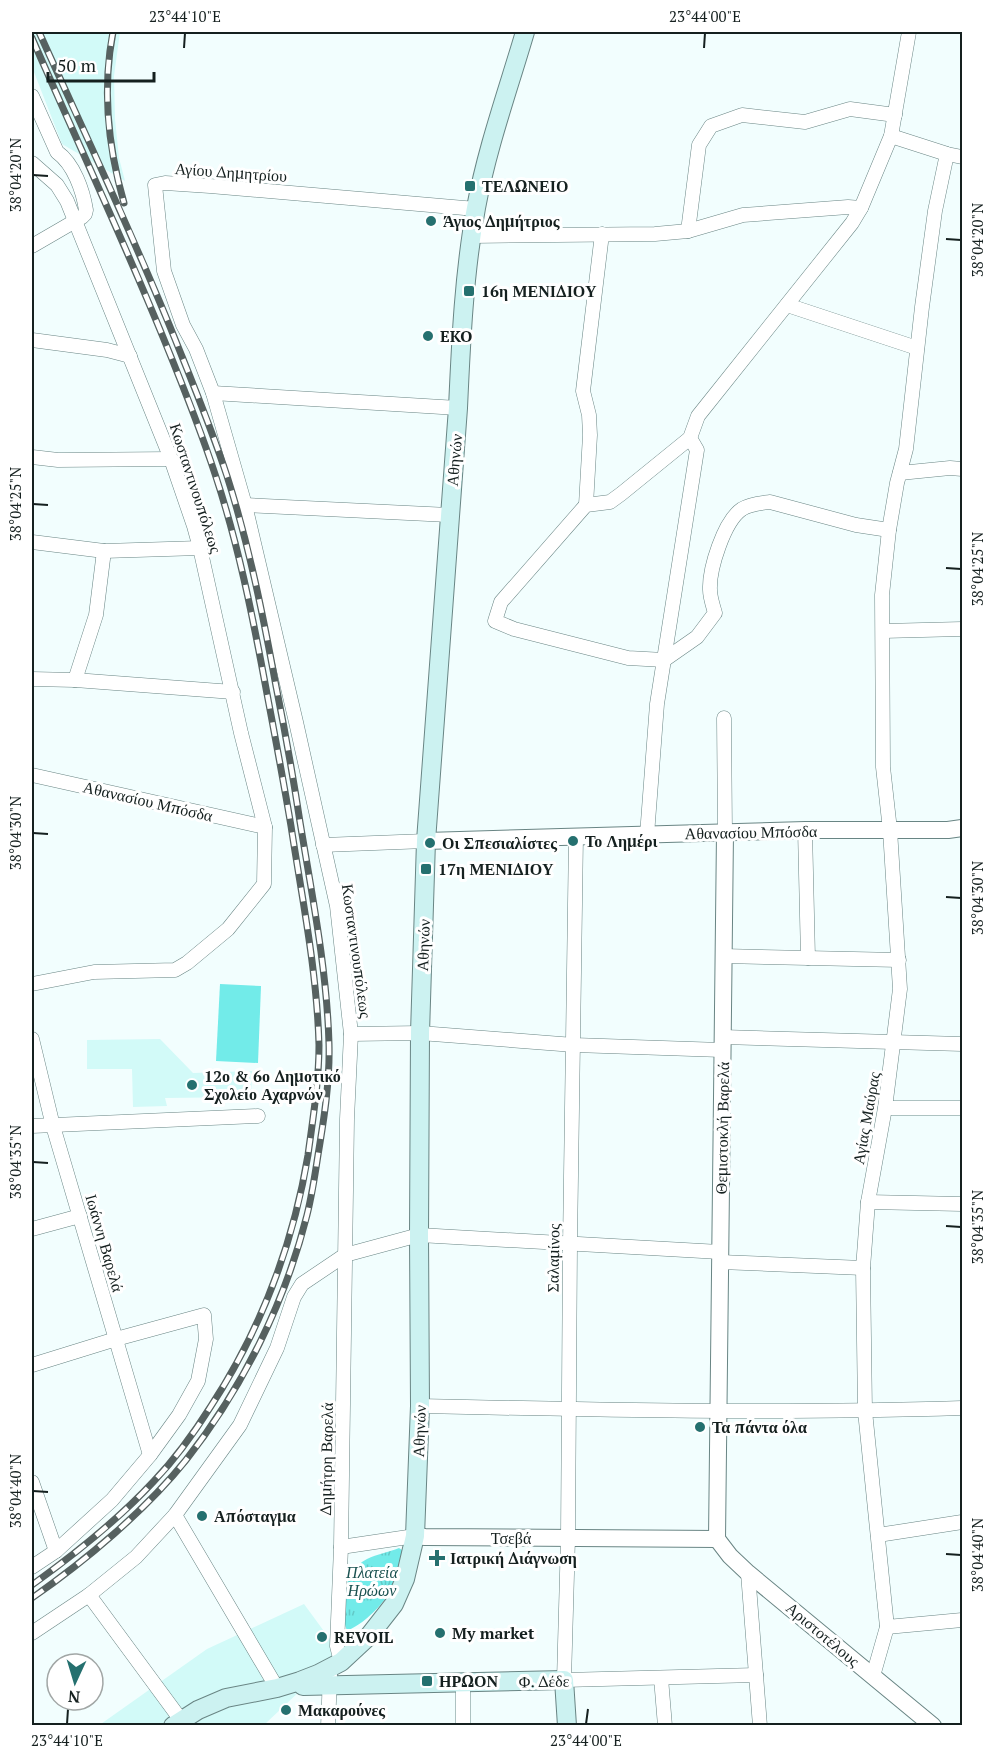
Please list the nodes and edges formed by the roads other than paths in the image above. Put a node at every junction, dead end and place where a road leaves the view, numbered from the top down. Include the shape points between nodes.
1 (525, 32) edge
2 (909, 32) edge
3 (32, 96) edge
4 (895, 115) junction
5 (891, 136) junction
6 (947, 154) junction
7 (963, 157) edge
8 (32, 163) edge
9 (861, 208) junction
10 (476, 209) junction
11 (74, 222) junction
12 (688, 231) junction
13 (602, 234) junction
14 (472, 236) junction
15 (32, 246) edge
16 (787, 304) junction
17 (32, 340) edge
18 (917, 348) junction
19 (196, 349) joint
20 (130, 356) junction
21 (213, 393) junction
22 (458, 408) junction
23 (690, 438) junction
24 (32, 458) edge
25 (171, 459) junction
26 (963, 469) edge
27 (900, 473) junction
28 (244, 505) junction
29 (586, 505) junction
30 (449, 515) junction
31 (889, 530) junction
32 (32, 542) edge
33 (200, 548) junction
34 (104, 551) junction
35 (963, 629) edge
36 (883, 631) junction
37 (664, 660) junction
38 (32, 679) edge
39 (75, 680) junction
40 (233, 692) junction
41 (724, 717) dead end
42 (32, 775) edge
43 (265, 827) junction
44 (963, 828) edge
45 (805, 830) junction
46 (890, 830) junction
47 (725, 833) junction
48 (647, 835) junction
49 (576, 836) junction
50 (426, 841) junction
51 (323, 844) junction
52 (723, 956) junction
53 (808, 958) junction
54 (900, 960) junction
55 (32, 984) edge
56 (420, 1033) junction
57 (351, 1034) junction
58 (32, 1039) edge
59 (895, 1042) junction
60 (722, 1043) junction
61 (963, 1044) edge
62 (574, 1046) junction
63 (885, 1108) junction
64 (963, 1108) edge
65 (258, 1116) dead end
66 (32, 1126) edge
67 (53, 1126) junction
68 (868, 1202) junction
69 (963, 1204) edge
70 (80, 1216) junction
71 (32, 1229) edge
72 (419, 1235) junction
73 (570, 1244) junction
74 (345, 1255) junction
75 (720, 1257) junction
76 (863, 1268) junction
77 (116, 1339) junction
78 (32, 1365) edge
79 (420, 1406) junction
80 (963, 1408) edge
81 (569, 1409) junction
82 (719, 1410) junction
83 (865, 1411) junction
84 (150, 1455) junction
85 (32, 1482) edge
86 (34, 1496) edge
87 (175, 1515) junction
88 (963, 1522) edge
89 (878, 1535) junction
90 (415, 1536) junction
91 (568, 1538) junction
92 (717, 1539) junction
93 (341, 1547) junction
94 (56, 1551) junction
95 (32, 1567) edge
96 (748, 1573) junction
97 (89, 1595) junction
98 (963, 1620) edge
99 (886, 1627) junction
100 (32, 1633) edge
101 (358, 1648) junction
102 (334, 1671) junction
103 (756, 1675) junction
104 (873, 1676) junction
105 (661, 1678) junction
106 (564, 1680) junction
107 (365, 1682) junction
108 (463, 1682) junction
109 (277, 1688) junction
110 (179, 1724) edge
111 (328, 1725) edge
112 (463, 1725) edge
113 (567, 1725) edge
114 (665, 1725) edge
115 (760, 1725) edge
116 (933, 1725) edge

1 - 10 main road, Αθηνών
2 - 4 street
3 - 11 street via 57,152 75,174 85,214
4 - 5 street
4 - 12 street via 850,109 805,122 742,115 711,126 699,145
5 - 6 street
5 - 9 street
6 - 7 street
6 - 18 street, Αγίας Μαύρας via 935,211
8 - 11 street, Κωσταντινουπόλεως via 57,185
9 - 12 street via 743,215
9 - 16 street
10 - 14 main road, Αθηνών
10 - 19 street, Αγίου Δημητρίου via 210,186 155,185 164,271
11 - 15 street
11 - 20 street, Κωσταντινουπόλεως
12 - 13 street
13 - 14 street
13 - 29 street via 583,391 590,435
14 - 22 main road, Αθηνών
16 - 18 street
16 - 23 street via 698,416
17 - 20 street
18 - 27 street, Αγίας Μαύρας
19 - 21 street, Κωσταντινουπόλεως
20 - 25 street, Κωσταντινουπόλεως
21 - 22 street
21 - 28 street, Κωσταντινουπόλεως
22 - 30 main road, Αθηνών
23 - 29 street via 610,502
23 - 37 street via 697,450
24 - 25 street
25 - 33 street, Κωσταντινουπόλεως
26 - 27 street
27 - 31 street, Αγίας Μαύρας
28 - 30 street
28 - 51 street, Κωσταντινουπόλεως
29 - 37 street via 501,602 495,621 628,658
30 - 50 main road, Αθηνών
31 - 36 street, Αγίας Μαύρας via 882,595
31 - 37 street via 770,502 741,510 724,532 716,555 709,591 715,613 697,637
32 - 34 street
33 - 34 street
33 - 40 street, Κωσταντινουπόλεως
34 - 39 street via 96,615
35 - 36 street
36 - 46 street, Αγίας Μαύρας via 883,767
37 - 48 street
38 - 39 street
39 - 40 street
40 - 43 street, Κωσταντινουπόλεως
41 - 47 street, Θεμιστοκλή Βαρελά
42 - 43 street, Αθανασίου Μπόσδα
43 - 55 street, Κωσταντινουπόλεως via 264,884 228,929 187,963 175,970 94,972
44 - 46 street, Αθανασίου Μπόσδα
45 - 46 street, Αθανασίου Μπόσδα
45 - 47 street, Αθανασίου Μπόσδα
45 - 53 street
46 - 54 street, Αγίας Μαύρας
47 - 48 street, Αθανασίου Μπόσδα
47 - 52 street, Θεμιστοκλή Βαρελά
48 - 49 street, Αθανασίου Μπόσδα
49 - 50 street, Αθανασίου Μπόσδα
49 - 62 street, Σαλαμίνος
50 - 51 street, Αθανασίου Μπόσδα
50 - 56 main road, Αθηνών
51 - 57 street, Κωσταντινουπόλεως via 337,906
52 - 53 street
52 - 60 street, Θεμιστοκλή Βαρελά
53 - 54 street
54 - 59 street, Αγίας Μαύρας
56 - 57 street
56 - 62 street
56 - 72 main road, Αθηνών
57 - 74 street, Κωσταντινουπόλεως
58 - 67 street, Ιωάννη Βαρελά
59 - 60 street
59 - 61 street
59 - 63 street, Αγίας Μαύρας
60 - 62 street
60 - 75 street, Θεμιστοκλή Βαρελά
62 - 73 street, Σαλαμίνος
63 - 64 street
63 - 68 street, Αγίας Μαύρας
65 - 67 street
66 - 67 street
67 - 70 street, Ιωάννη Βαρελά
68 - 69 street
68 - 76 street, Αγίας Μαύρας
70 - 71 street
70 - 77 street, Ιωάννη Βαρελά
72 - 73 street
72 - 74 street
72 - 79 main road, Αθηνών
73 - 75 street
73 - 81 street, Σαλαμίνος
74 - 87 street via 302,1284 240,1425
74 - 93 street, Δημήτρη Βαρελά
75 - 76 street
75 - 82 street, Θεμιστοκλή Βαρελά
76 - 83 street, Αγίας Μαύρας
77 - 78 street
77 - 84 street, Ιωάννη Βαρελά
77 - 84 street via 204,1315 206,1339 198,1381
79 - 81 street
79 - 90 main road, Αθηνών
80 - 83 street
81 - 82 street
81 - 91 street, Σαλαμίνος
82 - 83 street
82 - 92 street, Θεμιστοκλή Βαρελά
83 - 89 street, Αγίας Μαύρας
84 - 94 street via 112,1500
85 - 86 street
86 - 94 street
87 - 97 street via 136,1557
87 - 109 street
88 - 89 street
89 - 99 street, Αγίας Μαύρας
90 - 91 street, Τσεβά
90 - 93 street, Τσεβά
90 - 101 main road, Αθηνών via 402,1590
91 - 92 street, Τσεβά
91 - 106 street, Σαλαμίνος
92 - 96 street, Αριστοτέλους
93 - 102 street, Δημήτρη Βαρελά
94 - 95 street
96 - 103 street
96 - 104 street, Αριστοτέλους
97 - 100 street
97 - 110 street
98 - 99 street
99 - 104 street, Αγίας Μαύρας
101 - 102 main road, Αθηνών
101 - 107 main road via 355,1668
102 - 107 main road
102 - 109 main road
102 - 111 street, Δημήτρη Βαρελά
103 - 105 street, Φ. Δέδε
103 - 115 street
104 - 116 street, Αριστοτέλους
105 - 106 street, Φ. Δέδε
105 - 114 street
106 - 108 main road, Φ. Δέδε
106 - 113 main road
107 - 108 main road, Φ. Δέδε
108 - 112 street
109 - 110 main road via 225,1698

